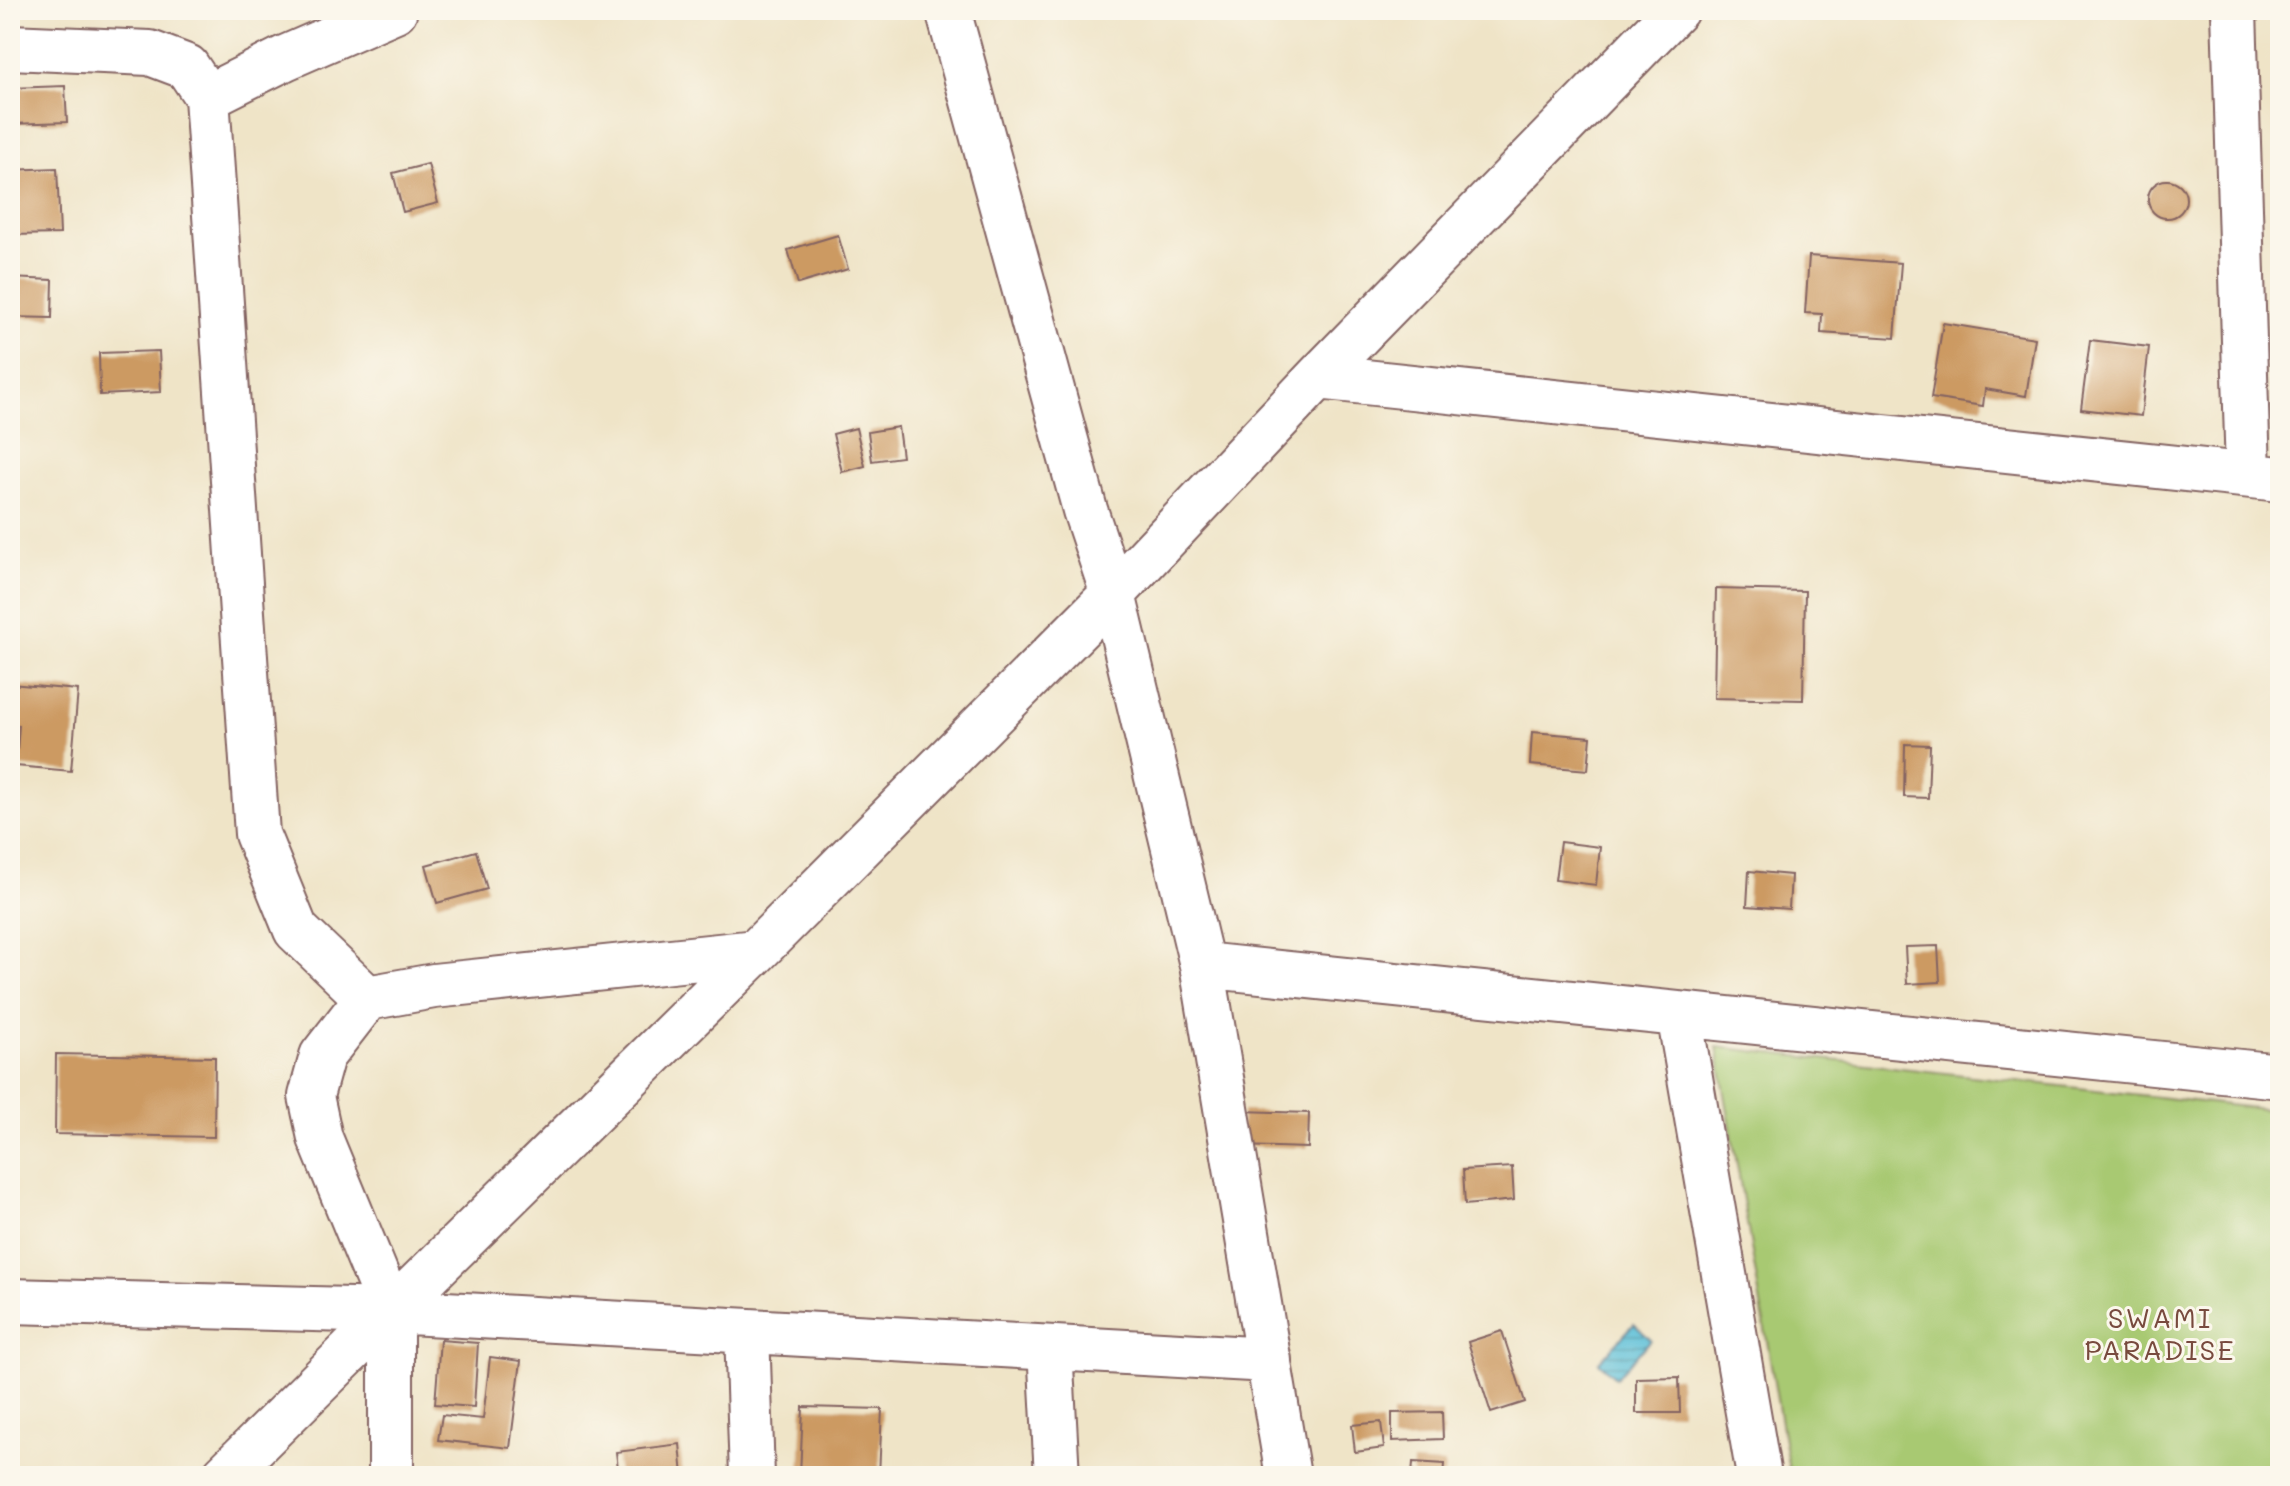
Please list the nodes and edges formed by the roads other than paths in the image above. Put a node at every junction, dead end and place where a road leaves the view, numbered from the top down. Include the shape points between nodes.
1 (395, 10) edge
2 (948, 10) edge
3 (1676, 10) edge
4 (2234, 10) edge
5 (10, 47) edge
6 (207, 97) junction
7 (1318, 377) junction
8 (2264, 476) edge
9 (1113, 594) junction
10 (756, 952) junction
11 (1202, 965) junction
12 (367, 998) junction
13 (1679, 1014) junction
14 (2280, 1076) edge
15 (10, 1301) edge
16 (391, 1311) junction
17 (747, 1331) junction
18 (1050, 1348) junction
19 (1269, 1360) junction
20 (224, 1476) edge
21 (391, 1476) edge
22 (752, 1476) edge
23 (1057, 1476) edge
24 (1288, 1476) edge
25 (1759, 1476) edge

1 - 6 street
2 - 9 street via 1085,510
3 - 7 street
4 - 8 street
5 - 6 street via 150,53 187,67
6 - 12 street via 257,834 296,930
7 - 8 street
7 - 9 street
9 - 10 street
9 - 11 street
10 - 12 street via 434,986
10 - 16 street
11 - 13 street
11 - 19 street
12 - 16 street via 322,1056 311,1096 320,1138
13 - 14 street
13 - 25 street
15 - 16 street
16 - 17 street
16 - 20 street
16 - 21 street
17 - 18 street
17 - 22 street
18 - 19 street
18 - 23 street
19 - 24 street

